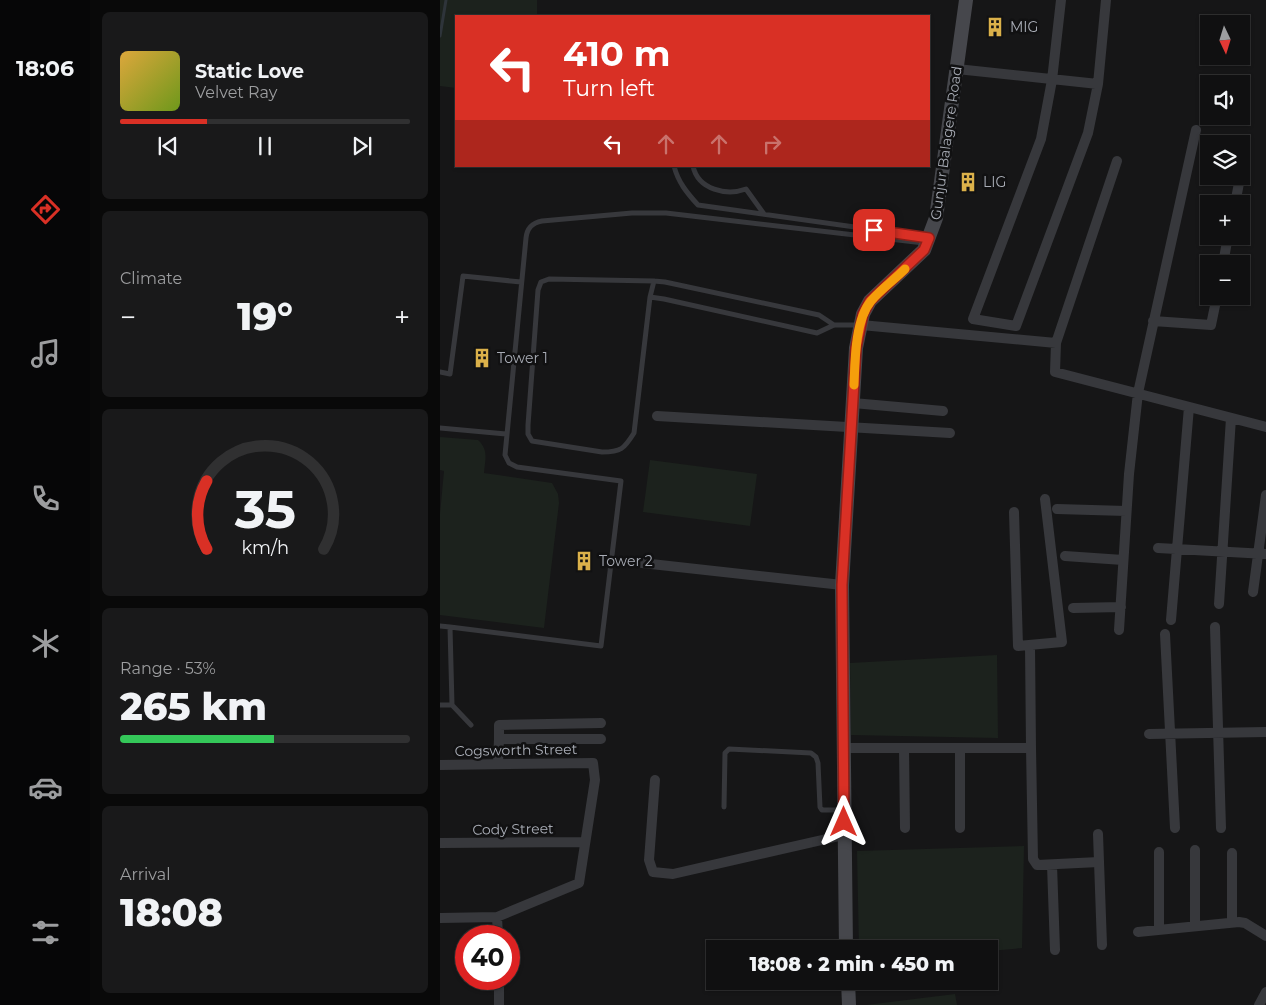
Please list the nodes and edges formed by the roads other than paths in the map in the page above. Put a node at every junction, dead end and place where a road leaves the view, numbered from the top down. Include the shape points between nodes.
1 (966, 0) edge
2 (1061, 0) edge
3 (1106, 0) edge
4 (957, 70) junction
5 (1052, 80) junction
6 (1098, 84) junction
7 (1196, 130) dead end
8 (1117, 161) dead end
9 (674, 167) edge
10 (693, 167) edge
11 (764, 214) junction
12 (928, 240) junction
13 (654, 281) junction
14 (521, 282) junction
15 (650, 297) junction
16 (1214, 305) edge
17 (1153, 321) junction
18 (834, 325) junction
19 (861, 325) junction
20 (1056, 342) junction
21 (440, 372) edge
22 (1138, 393) junction
23 (852, 403) junction
24 (1189, 407) junction
25 (943, 411) dead end
26 (657, 416) dead end
27 (1232, 418) junction
28 (851, 427) junction
29 (1266, 427) edge
30 (440, 428) edge
31 (950, 433) dead end
32 (506, 434) junction
33 (1266, 495) edge
34 (1045, 498) dead end
35 (1057, 508) dead end
36 (1126, 511) junction
37 (1014, 512) dead end
38 (1158, 548) dead end
39 (1177, 549) junction
40 (1222, 552) junction
41 (1262, 554) edge
42 (1065, 556) dead end
43 (1124, 560) junction
44 (642, 564) dead end
45 (842, 585) junction
46 (1253, 592) dead end
47 (1219, 604) dead end
48 (1121, 607) junction
49 (1073, 608) dead end
50 (1171, 620) dead end
51 (440, 626) edge
52 (450, 627) junction
53 (1216, 627) dead end
54 (1119, 630) dead end
55 (1165, 634) dead end
56 (1030, 646) junction
57 (440, 705) edge
58 (452, 705) junction
59 (601, 723) dead end
60 (471, 725) dead end
61 (1266, 732) edge
62 (1218, 733) junction
63 (1149, 734) dead end
64 (1170, 734) junction
65 (499, 739) junction
66 (601, 739) dead end
67 (844, 748) junction
68 (904, 748) junction
69 (960, 748) junction
70 (1031, 748) junction
71 (498, 764) junction
72 (440, 765) edge
73 (655, 780) dead end
74 (724, 807) dead end
75 (844, 810) junction
76 (905, 828) dead end
77 (960, 828) dead end
78 (1175, 828) dead end
79 (1221, 828) dead end
80 (1098, 834) dead end
81 (844, 835) junction
82 (586, 842) junction
83 (440, 843) edge
84 (1195, 850) dead end
85 (1159, 852) dead end
86 (1232, 853) dead end
87 (1099, 862) junction
88 (1052, 865) junction
89 (497, 917) junction
90 (440, 918) edge
91 (1232, 923) junction
92 (497, 925) edge
93 (1196, 926) junction
94 (1160, 930) junction
95 (1138, 932) dead end
96 (1266, 936) edge
97 (846, 940) edge
98 (1102, 945) dead end
99 (1055, 950) dead end
100 (499, 990) edge
101 (848, 990) edge
102 (1266, 992) edge
103 (499, 1005) edge
104 (849, 1005) edge
105 (1260, 1005) edge

1 - 4 street, Gunjur Balagere Road
2 - 5 street
3 - 6 street
4 - 5 street
4 - 12 street, Gunjur Balagere Road via 936,218
5 - 6 street
5 - 6 street via 1041,139 973,319 1016,326 1088,133
7 - 17 street
8 - 20 street
9 - 11 lane via 686,193 698,205
10 - 11 lane via 704,183 715,190 737,192 746,189
11 - 12 lane
12 - 14 lane via 666,213 551,220 538,222 528,229
12 - 19 street, Gunjur Balagere Road via 924,250 870,301
13 - 15 lane
13 - 15 lane via 549,279 541,282 528,426 532,441 602,452 622,450 628,444 634,433
13 - 18 lane via 819,315
14 - 21 lane via 464,276 450,374
14 - 32 lane
15 - 18 lane via 817,333
16 - 17 street via 1211,325
17 - 22 street
18 - 19 lane
19 - 20 street
19 - 23 street, Gunjur Balagere Road
20 - 22 street via 1055,372
22 - 24 street
22 - 36 street
23 - 25 street
23 - 28 street, Gunjur Balagere Road
24 - 27 street
24 - 39 street
26 - 28 street
27 - 29 street
27 - 40 street
28 - 31 street
28 - 45 street, Gunjur Balagere Road
30 - 32 lane
32 - 52 lane via 506,460 513,466 621,481 601,646
33 - 41 street
34 - 56 street via 1062,642
35 - 36 street
36 - 43 street
37 - 56 street via 1018,646
38 - 39 street
39 - 40 street
39 - 50 street
40 - 41 street
40 - 47 street
41 - 46 street
42 - 43 street
43 - 48 street
44 - 45 street
45 - 67 street, Gunjur Balagere Road
48 - 49 street
48 - 54 street
51 - 52 lane
52 - 58 lane
53 - 62 street
55 - 64 street
56 - 70 street
57 - 58 lane
58 - 60 lane
59 - 65 street via 499,725
61 - 62 street
62 - 64 street
62 - 79 street
63 - 64 street
64 - 78 street
65 - 66 street
65 - 71 street
67 - 68 street
67 - 75 street, Gunjur Balagere Road
68 - 69 street
68 - 76 street
69 - 70 street
69 - 77 street
70 - 88 street via 1033,859 1037,865
71 - 72 street, Cogsworth Street
71 - 82 street, Cogsworth Street via 593,763 595,780
73 - 81 street via 649,860 653,872 673,874
74 - 75 lane via 726,753 729,749 811,753 818,763 820,807 822,810
75 - 81 street, Gunjur Balagere Road
80 - 87 street
81 - 97 street, Gunjur Balagere Road
82 - 83 street, Cody Street
82 - 89 street via 579,883
84 - 93 street
85 - 94 street
86 - 91 street
87 - 88 street
87 - 98 street
88 - 99 street
89 - 90 street
89 - 92 street
91 - 93 street
91 - 96 street via 1245,923
93 - 94 street
94 - 95 street
100 - 103 street
101 - 104 street
102 - 105 street

